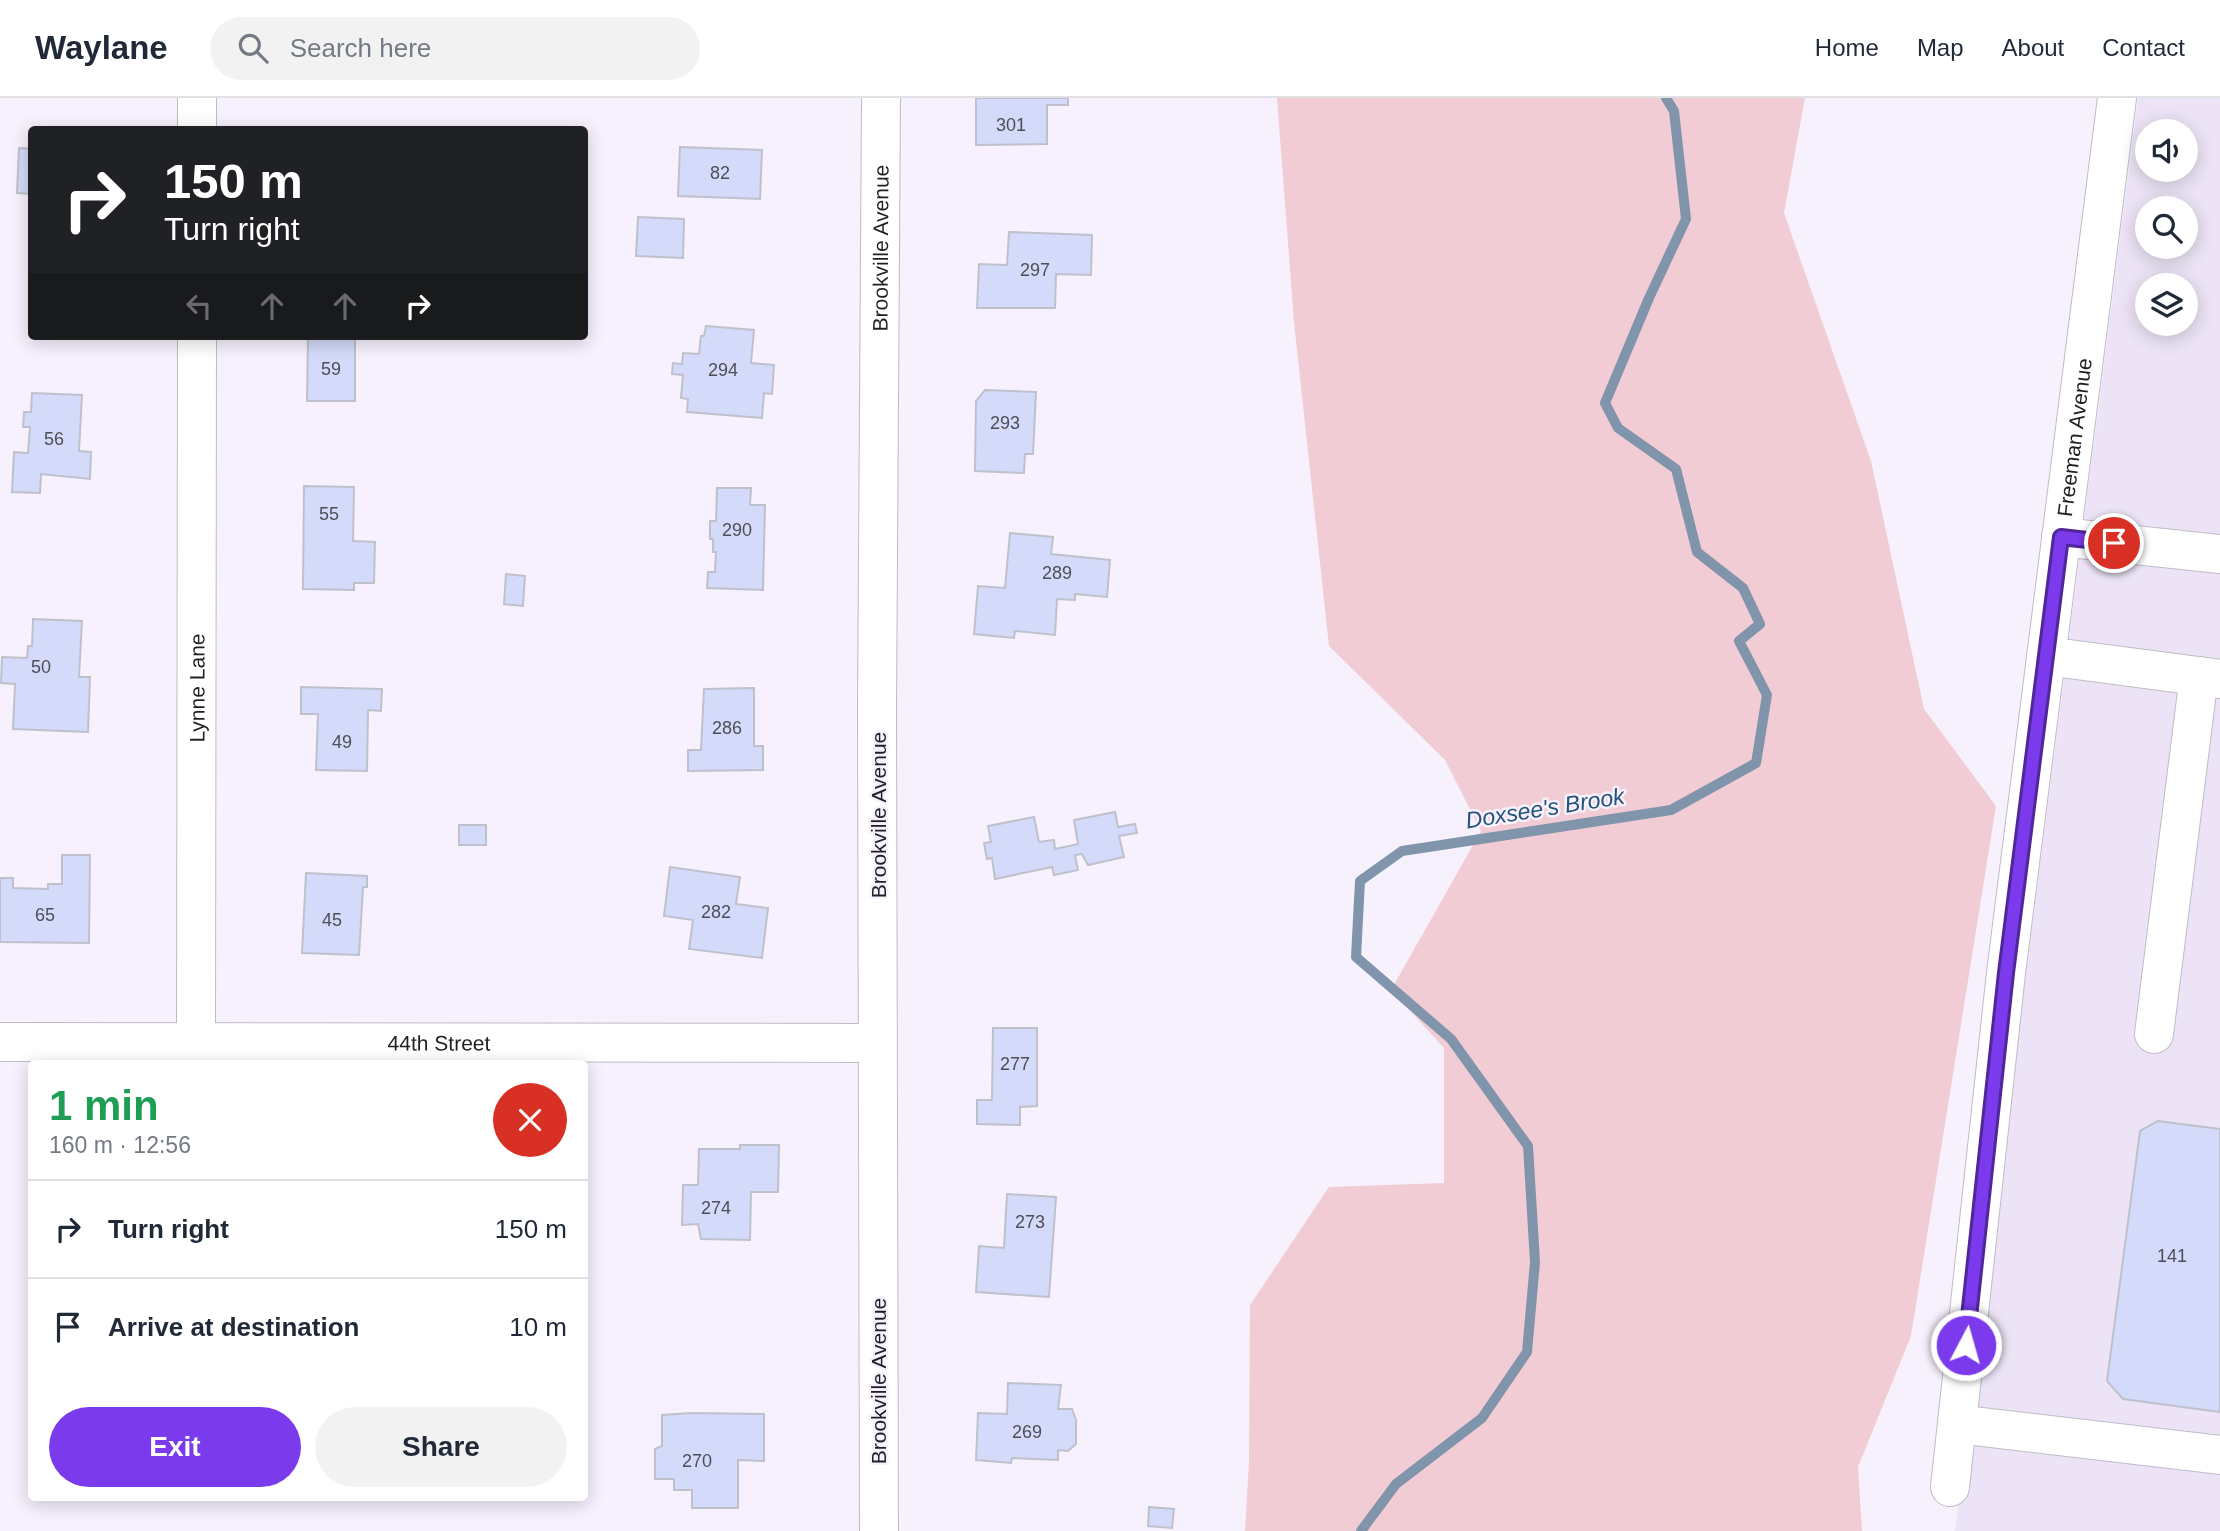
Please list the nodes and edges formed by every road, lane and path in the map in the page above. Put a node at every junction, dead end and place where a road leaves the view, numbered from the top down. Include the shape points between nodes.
1 (197, 98) edge
2 (881, 98) edge
3 (2117, 98) edge
4 (197, 126) edge
5 (197, 340) edge
6 (2061, 537) junction
7 (2220, 554) edge
8 (2046, 656) junction
9 (2210, 677) edge
10 (2154, 1034) dead end
11 (0, 1041) edge
12 (196, 1042) junction
13 (877, 1043) junction
14 (1957, 1424) junction
15 (2220, 1455) edge
16 (1951, 1487) dead end
17 (879, 1531) edge

1 - 4 street
2 - 13 street, Brookville Avenue
3 - 6 street, Freeman Avenue
5 - 12 street, Lynne Lane
6 - 7 street
6 - 8 street, Freeman Avenue
8 - 9 street
8 - 14 street, Freeman Avenue
9 - 10 street
11 - 12 street, 44th Street
12 - 13 street, 44th Street
13 - 17 street, Brookville Avenue
14 - 15 street
14 - 16 street, Freeman Avenue

